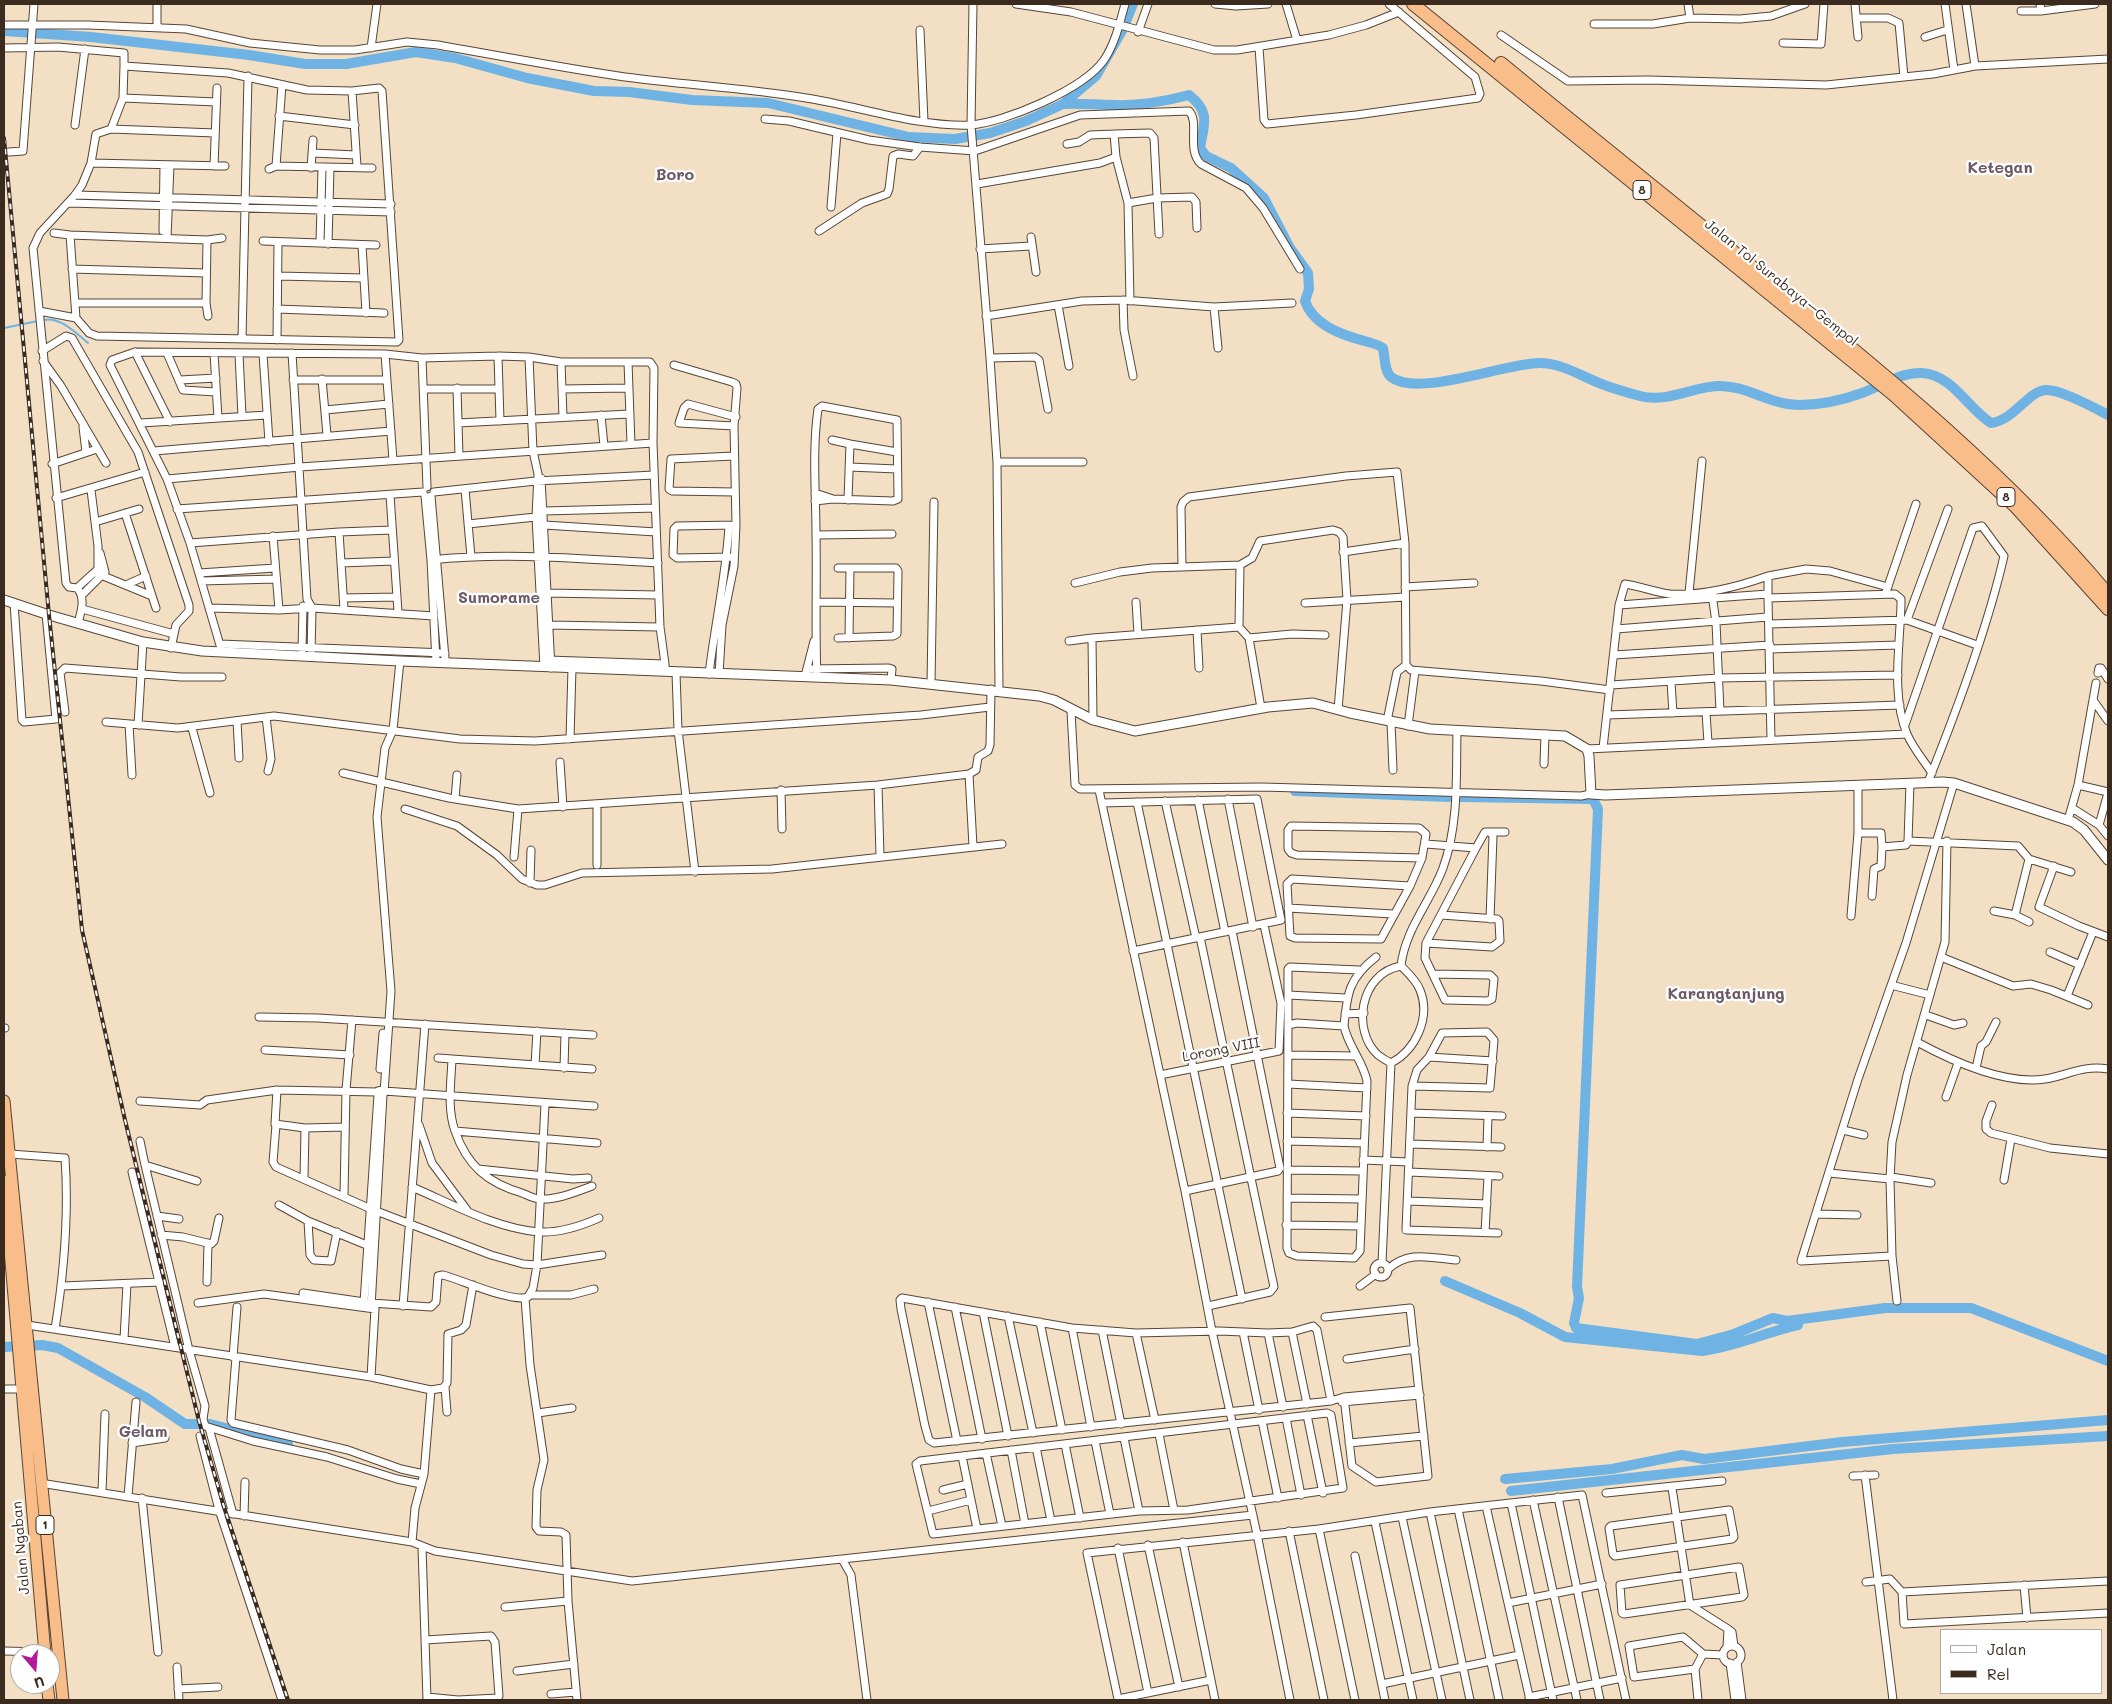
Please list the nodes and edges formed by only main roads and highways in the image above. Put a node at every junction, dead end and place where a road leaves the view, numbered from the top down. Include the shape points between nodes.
1 (1413, 4) edge
2 (1427, 4) edge
3 (1874, 372) junction
4 (1899, 393) junction
5 (2108, 594) edge
6 (2108, 609) edge
7 (4, 1101) edge
8 (5, 1116) edge
9 (6, 1129) edge
10 (4, 1181) edge
11 (9, 1288) edge
12 (23, 1345) junction
13 (44, 1644) edge
14 (63, 1700) edge

1 - 3 highway, Jalan Tol Surabaya–Gempol / 8
2 - 3 highway, Jalan Tol Surabaya–Gempol / 8
3 - 4 highway, Jalan Tol Surabaya–Gempol / 8
4 - 5 highway, Jalan Tol Surabaya–Gempol / 8 via 2015,493
4 - 6 highway, Jalan Tol Surabaya–Gempol / 8 via 2015,506
7 - 8 highway, 1
8 - 9 highway, 1
9 - 12 highway, 1 via 27,1325
10 - 11 highway, 1
11 - 12 highway, 1
12 - 13 highway, Jalan Ngaban / 1 via 22,1389
12 - 14 highway, 1

